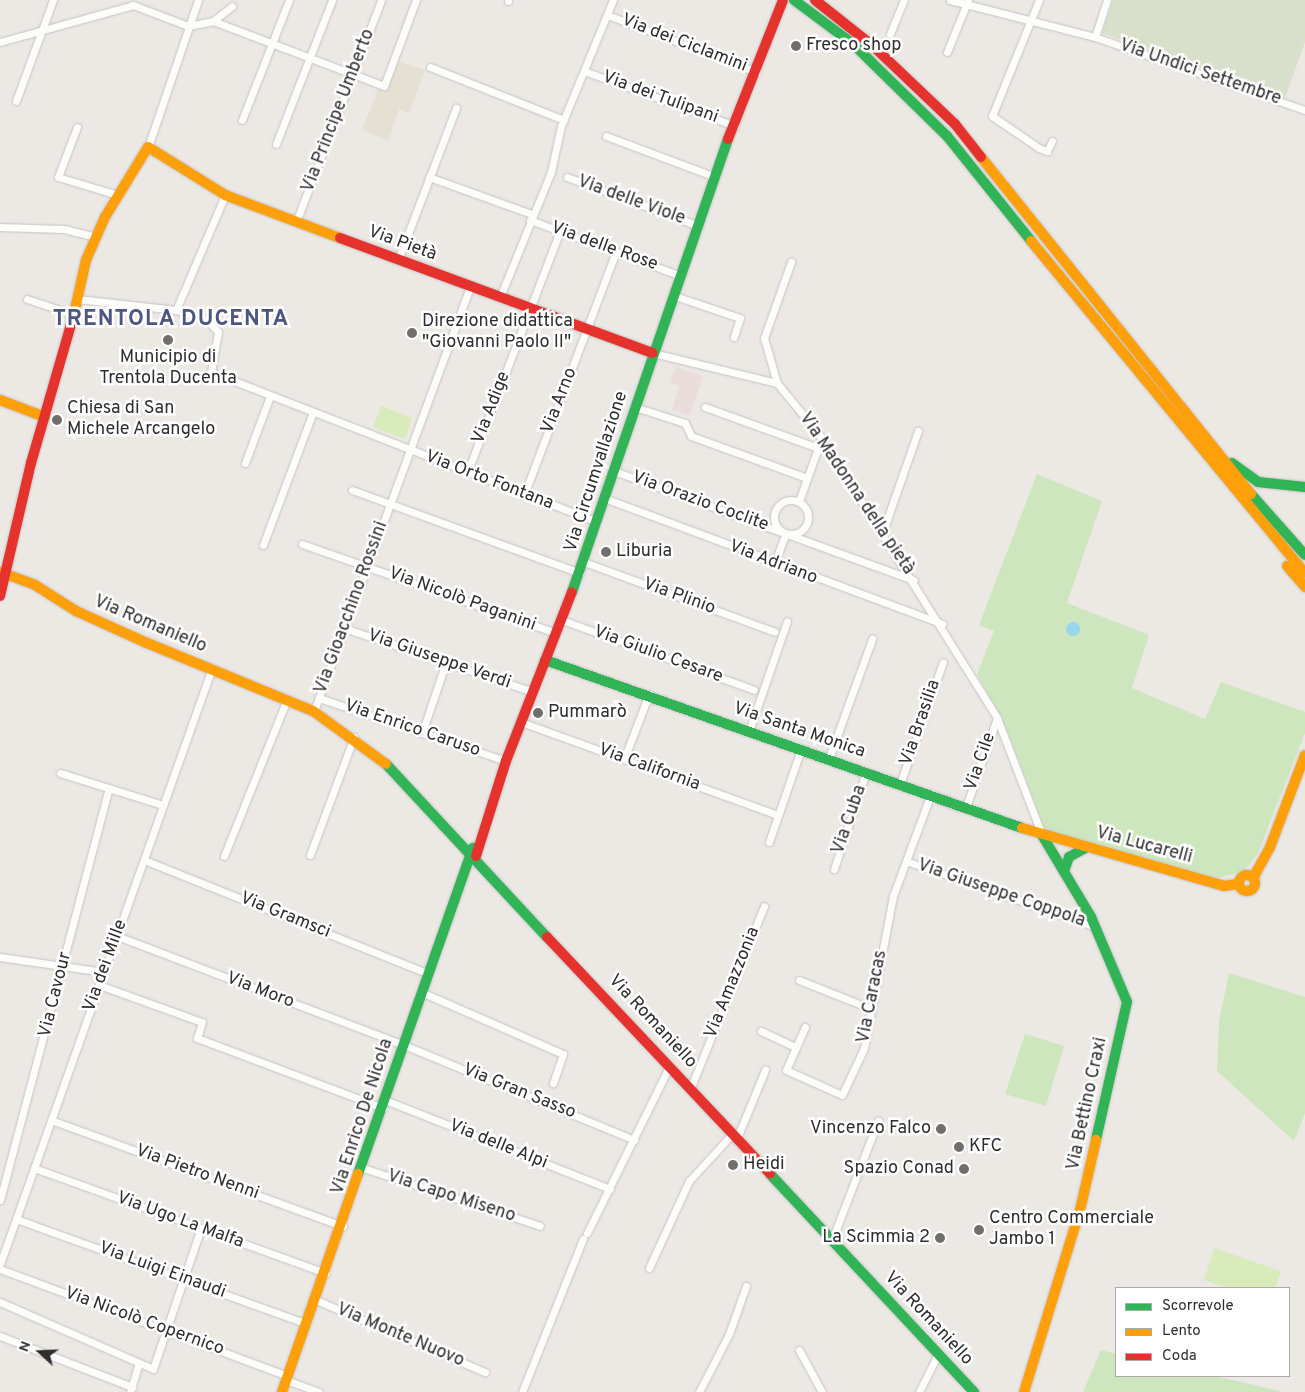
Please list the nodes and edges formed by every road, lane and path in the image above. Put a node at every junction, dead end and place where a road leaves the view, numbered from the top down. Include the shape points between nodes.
1 (53, 0) edge
2 (122, 0) edge
3 (198, 0) edge
4 (289, 0) edge
5 (332, 0) edge
6 (382, 0) edge
7 (416, 0) edge
8 (613, 0) edge
9 (783, 0) edge
10 (794, 0) edge
11 (815, 0) edge
12 (904, 0) edge
13 (950, 0) edge
14 (1039, 0) edge
15 (1107, 0) edge
16 (967, 3) edge
17 (232, 6) dead end
18 (119, 9) junction
19 (610, 16) dead end
20 (213, 21) junction
21 (1030, 21) junction
22 (188, 26) junction
23 (42, 31) junction
24 (890, 34) dead end
25 (1095, 37) junction
26 (0, 42) edge
27 (272, 43) junction
28 (947, 52) dead end
29 (310, 57) junction
30 (430, 67) dead end
31 (584, 71) junction
32 (758, 73) junction
33 (353, 75) junction
34 (16, 101) dead end
35 (456, 108) dead end
36 (1305, 110) edge
37 (242, 120) dead end
38 (564, 120) junction
39 (736, 123) junction
40 (77, 128) dead end
41 (606, 136) dead end
42 (1052, 141) dead end
43 (276, 144) dead end
44 (148, 148) junction
45 (713, 176) junction
46 (429, 177) junction
47 (567, 177) dead end
48 (118, 195) junction
49 (226, 195) junction
50 (531, 217) junction
51 (296, 222) junction
52 (696, 225) junction
53 (0, 227) edge
54 (560, 231) junction
55 (96, 237) junction
56 (616, 252) junction
57 (398, 260) junction
58 (792, 262) dead end
59 (679, 275) junction
60 (470, 287) junction
61 (672, 295) junction
62 (500, 297) junction
63 (26, 299) dead end
64 (77, 299) junction
65 (529, 308) junction
66 (176, 310) junction
67 (75, 315) junction
68 (587, 329) junction
69 (734, 337) dead end
70 (653, 353) junction
71 (777, 383) junction
72 (1166, 388) junction
73 (270, 396) junction
74 (0, 400) edge
75 (635, 407) junction
76 (705, 407) dead end
77 (313, 412) junction
78 (45, 417) junction
79 (918, 431) dead end
80 (822, 437) junction
81 (818, 448) junction
82 (410, 450) junction
83 (245, 462) dead end
84 (614, 471) junction
85 (467, 473) junction
86 (807, 478) junction
87 (1305, 487) edge
88 (352, 490) dead end
89 (524, 495) junction
90 (604, 498) junction
91 (799, 501) junction
92 (390, 505) junction
93 (1253, 515) junction
94 (597, 522) junction
95 (883, 531) junction
96 (786, 533) junction
97 (302, 544) dead end
98 (263, 545) dead end
99 (1305, 555) edge
100 (584, 562) junction
101 (774, 564) junction
102 (367, 566) junction
103 (2, 573) edge
104 (580, 573) junction
105 (1305, 573) edge
106 (914, 580) junction
107 (1305, 587) edge
108 (0, 596) edge
109 (562, 620) junction
110 (788, 621) dead end
111 (942, 624) junction
112 (344, 628) junction
113 (775, 632) dead end
114 (556, 633) junction
115 (872, 639) dead end
116 (545, 660) junction
117 (446, 662) junction
118 (943, 662) dead end
119 (212, 668) junction
120 (754, 690) dead end
121 (533, 692) junction
122 (649, 694) junction
123 (319, 698) junction
124 (286, 699) junction
125 (314, 711) junction
126 (997, 718) junction
127 (521, 722) junction
128 (749, 731) junction
129 (422, 733) junction
130 (354, 737) junction
131 (801, 749) junction
132 (1305, 755) edge
133 (829, 758) junction
134 (624, 759) junction
135 (506, 761) junction
136 (866, 772) junction
137 (60, 773) dead end
138 (900, 784) junction
139 (109, 788) junction
140 (931, 794) junction
141 (163, 805) junction
142 (966, 807) junction
143 (778, 815) junction
144 (478, 835) junction
145 (1042, 835) junction
146 (769, 842) dead end
147 (464, 843) junction
148 (1087, 847) junction
149 (474, 854) junction
150 (310, 855) dead end
151 (224, 856) dead end
152 (144, 860) junction
153 (906, 861) junction
154 (834, 869) dead end
155 (1064, 871) junction
156 (764, 906) dead end
157 (1095, 927) junction
158 (116, 936) junction
159 (0, 957) edge
160 (64, 966) junction
161 (104, 972) junction
162 (427, 973) junction
163 (799, 980) dead end
164 (99, 985) junction
165 (421, 992) junction
166 (872, 1009) junction
167 (805, 1027) dead end
168 (761, 1031) dead end
169 (404, 1045) junction
170 (796, 1047) junction
171 (670, 1065) junction
172 (765, 1070) dead end
173 (553, 1083) dead end
174 (691, 1088) junction
175 (384, 1104) junction
176 (51, 1120) junction
177 (878, 1121) dead end
178 (735, 1135) junction
179 (634, 1140) junction
180 (34, 1168) junction
181 (363, 1168) junction
182 (610, 1189) junction
183 (0, 1200) edge
184 (16, 1219) junction
185 (540, 1226) dead end
186 (343, 1227) junction
187 (201, 1228) junction
188 (832, 1240) junction
189 (0, 1264) edge
190 (649, 1268) dead end
191 (0, 1269) edge
192 (326, 1273) junction
193 (184, 1279) junction
194 (746, 1286) dead end
195 (316, 1300) junction
196 (0, 1302) edge
197 (307, 1324) junction
198 (167, 1329) junction
199 (0, 1336) edge
200 (799, 1350) dead end
201 (938, 1354) junction
202 (139, 1363) junction
203 (485, 1372) dead end
204 (287, 1378) junction
205 (131, 1390) edge
206 (282, 1392) edge
207 (319, 1392) edge
208 (522, 1392) edge
209 (699, 1392) edge
210 (822, 1392) edge
211 (919, 1392) edge
212 (974, 1392) edge
213 (1024, 1392) edge

1 - 23 street
2 - 18 street
3 - 22 street
4 - 27 street
5 - 29 street
6 - 33 street, Via Principe Umberto
7 - 33 street via 384,86
8 - 31 street
9 - 32 main road, Via Circumvallazione
10 - 93 main road via 894,82 947,136 1022,223
11 - 72 main road via 915,84 1031,216
12 - 24 street
13 - 16 street, Via Undici Settembre
14 - 21 street
15 - 25 street
16 - 21 street, Via Undici Settembre
16 - 28 street
17 - 20 street
18 - 22 street via 141,6
18 - 23 street
19 - 32 street, Via dei Ciclamini
20 - 22 street
20 - 27 street
21 - 25 street, Via Undici Settembre
21 - 42 street via 992,116 1039,148 1047,150
22 - 44 street
23 - 26 street
23 - 34 street
25 - 36 street, Via Undici Settembre
27 - 29 street
27 - 37 street
29 - 33 street
29 - 43 street
30 - 38 street
31 - 38 street
31 - 39 street, Via dei Tulipani
32 - 39 main road, Via Circumvallazione
33 - 51 street, Via Principe Umberto
35 - 46 street
38 - 50 street via 551,172
39 - 45 main road, Via Circumvallazione
40 - 48 street via 58,177
41 - 45 street
44 - 48 main road
44 - 49 main road, Via Pietà
45 - 52 main road, Via Circumvallazione
46 - 50 street, Via delle Rose
46 - 57 street
47 - 52 street, Via delle Viole
48 - 55 main road
49 - 51 main road, Via Pietà
49 - 66 street
50 - 54 street, Via delle Rose
50 - 62 street
51 - 57 main road, Via Pietà
52 - 59 main road, Via Circumvallazione
53 - 55 street via 64,229
54 - 56 street, Via delle Rose
54 - 65 street, Via Adige
55 - 64 main road
56 - 59 street, Via delle Rose
56 - 68 street, Via Arno
57 - 60 main road, Via Pietà
58 - 71 street via 764,338
59 - 61 main road, Via Circumvallazione
60 - 62 main road, Via Pietà
60 - 82 street, Via Gioacchino Rossini
61 - 69 street via 740,318
61 - 70 main road, Via Circumvallazione
62 - 65 main road, Via Pietà
63 - 67 street
64 - 66 street
64 - 67 main road
65 - 68 main road, Via Pietà
65 - 85 street, Via Adige
66 - 73 street, Via Orto Fontana via 208,320 218,332 211,372
67 - 78 main road
68 - 70 main road, Via Pietà
68 - 89 street, Via Arno
70 - 71 street
70 - 75 main road, Via Circumvallazione
71 - 80 street, Via Madonna della pietà
72 - 87 main road via 1237,469 1277,488
72 - 99 main road
73 - 77 street, Via Orto Fontana
73 - 83 street
74 - 78 main road
75 - 84 main road, Via Circumvallazione
75 - 86 street via 685,423 691,436
76 - 81 street
77 - 82 street, Via Orto Fontana
77 - 98 street
78 - 103 main road
79 - 95 street
80 - 81 street
80 - 95 street, Via Madonna della pietà
81 - 86 street
82 - 85 street, Via Orto Fontana
82 - 92 street, Via Gioacchino Rossini
84 - 90 main road, Via Circumvallazione
84 - 96 street, Via Orazio Coclite
85 - 89 street, Via Orto Fontana
86 - 91 street
88 - 92 street, Via Gioacchino Rossini
89 - 94 street, Via Orto Fontana
90 - 94 main road, Via Circumvallazione
90 - 101 street, Via Adriano
91 - 96 street via 809,514 806,526 797,533
91 - 96 street via 787,500 775,510 777,526
92 - 102 street, Via Gioacchino Rossini
92 - 104 street
93 - 105 main road
93 - 107 main road via 1259,534
94 - 100 main road, Via Circumvallazione
95 - 106 street, Via Madonna della pietà
96 - 101 street
96 - 106 street, Via Orazio Coclite
97 - 102 street, Via Nicolò Paganini
100 - 104 main road, Via Circumvallazione
100 - 113 street, Via Plinio
101 - 111 street, Via Adriano
102 - 112 street, Via Gioacchino Rossini
102 - 114 street, Via Nicolò Paganini
103 - 108 main road
103 - 119 main road, Via Romaniello via 35,585 76,611
104 - 109 main road, Via Circumvallazione
106 - 111 street, Via Madonna della pietà
109 - 114 main road, Via Circumvallazione
109 - 120 street, Via Giulio Cesare
110 - 128 street
111 - 126 street, Via Madonna della pietà
112 - 117 street, Via Giuseppe Verdi
112 - 123 street, Via Gioacchino Rossini
114 - 116 main road, Via Circumvallazione
115 - 133 street
116 - 121 main road, Via Circumvallazione
116 - 122 main road, Via Santa Monica
117 - 121 street, Via Giuseppe Verdi
117 - 129 street
118 - 138 street, Via Brasilia
119 - 124 main road, Via Romaniello
119 - 141 street, Via dei Mille
121 - 127 main road, Via Circumvallazione
122 - 128 main road, Via Santa Monica
122 - 134 street
123 - 125 street, Via Gioacchino Rossini
123 - 129 street, Via Enrico Caruso
124 - 125 main road, Via Romaniello
124 - 151 street
125 - 130 main road, Via Romaniello
126 - 142 street, Via Cile
126 - 145 street, Via Madonna della pietà
127 - 134 street, Via California
127 - 135 main road, Via Circumvallazione
128 - 131 main road, Via Santa Monica
129 - 135 street, Via Enrico Caruso
130 - 147 main road, Via Romaniello
130 - 150 street
131 - 133 main road, Via Santa Monica
131 - 143 street
132 - 148 main road, Via Lucarelli via 1270,847 1253,878 1244,875 1238,884 1224,886
133 - 136 main road, Via Santa Monica
134 - 143 street, Via California
135 - 144 main road, Via Circumvallazione
136 - 138 main road, Via Santa Monica
136 - 154 street, Via Cuba
137 - 139 street
138 - 140 main road, Via Santa Monica
139 - 141 street
139 - 160 street, Via Cavour
140 - 142 main road, Via Santa Monica
140 - 153 street, Via Caracas
141 - 152 street, Via dei Mille
142 - 145 main road, Via Santa Monica
143 - 146 street
144 - 147 main road
144 - 149 main road, Via Circumvallazione
145 - 148 main road, Via Lucarelli
145 - 155 main road, Via Bettino Craxi
147 - 149 main road, Via Romaniello
148 - 155 main road via 1069,857
149 - 162 main road, Via Enrico De Nicola
149 - 171 main road, Via Romaniello
152 - 158 street, Via dei Mille
152 - 162 street, Via Gramsci
153 - 157 street, Via Giuseppe Coppola
153 - 166 street, Via Caracas via 893,896
155 - 157 main road, Via Bettino Craxi
156 - 174 street, Via Amazzonia
157 - 213 main road, Via Bettino Craxi via 1127,1002 1080,1212
158 - 161 street, Via dei Mille
158 - 169 street, Via Moro
159 - 160 street
160 - 161 street
160 - 183 street, Via Cavour
161 - 164 street, Via dei Mille
162 - 165 main road, Via Enrico De Nicola
163 - 166 street
164 - 175 street, Via delle Alpi via 202,1022 197,1038
164 - 176 street, Via dei Mille
165 - 169 main road, Via Enrico De Nicola
165 - 173 street via 564,1054
166 - 170 street, Via Caracas via 864,1048 842,1095 786,1070
167 - 170 street, Via Caracas
168 - 170 street
169 - 175 main road, Via Enrico De Nicola
169 - 179 street, Via Gran Sasso
171 - 174 main road, Via Romaniello
171 - 179 street
172 - 178 street
174 - 178 main road, Via Romaniello
175 - 181 main road, Via Enrico De Nicola
175 - 182 street, Via delle Alpi
176 - 180 street, Via dei Mille
176 - 186 street, Via Pietro Nenni
177 - 188 street
178 - 188 main road, Via Romaniello
178 - 190 street via 690,1181
179 - 182 street
180 - 184 street, Via dei Mille
180 - 187 street, Via Ugo La Malfa
181 - 185 street, Via Capo Miseno
181 - 186 main road, Via Enrico De Nicola
182 - 208 street via 585,1236
184 - 189 street, Via dei Mille
184 - 193 street, Via Luigi Einaudi
186 - 192 main road, Via Enrico De Nicola
187 - 192 street, Via Ugo La Malfa
187 - 193 street
188 - 201 main road, Via Romaniello
191 - 198 street, Via Nicolò Copernico
192 - 195 main road, Via Enrico De Nicola
193 - 197 street, Via Luigi Einaudi
193 - 198 street
194 - 209 street via 729,1334
195 - 197 main road, Via Enrico De Nicola
195 - 203 street, Via Monte Nuovo
196 - 202 street
197 - 204 main road, Via Enrico De Nicola
198 - 202 street via 153,1369
198 - 204 street, Via Nicolò Copernico
199 - 205 street
200 - 210 street
201 - 211 street
201 - 212 main road, Via Romaniello
202 - 205 street
204 - 206 main road, Via Enrico De Nicola
204 - 207 street, Via Nicolò Copernico

